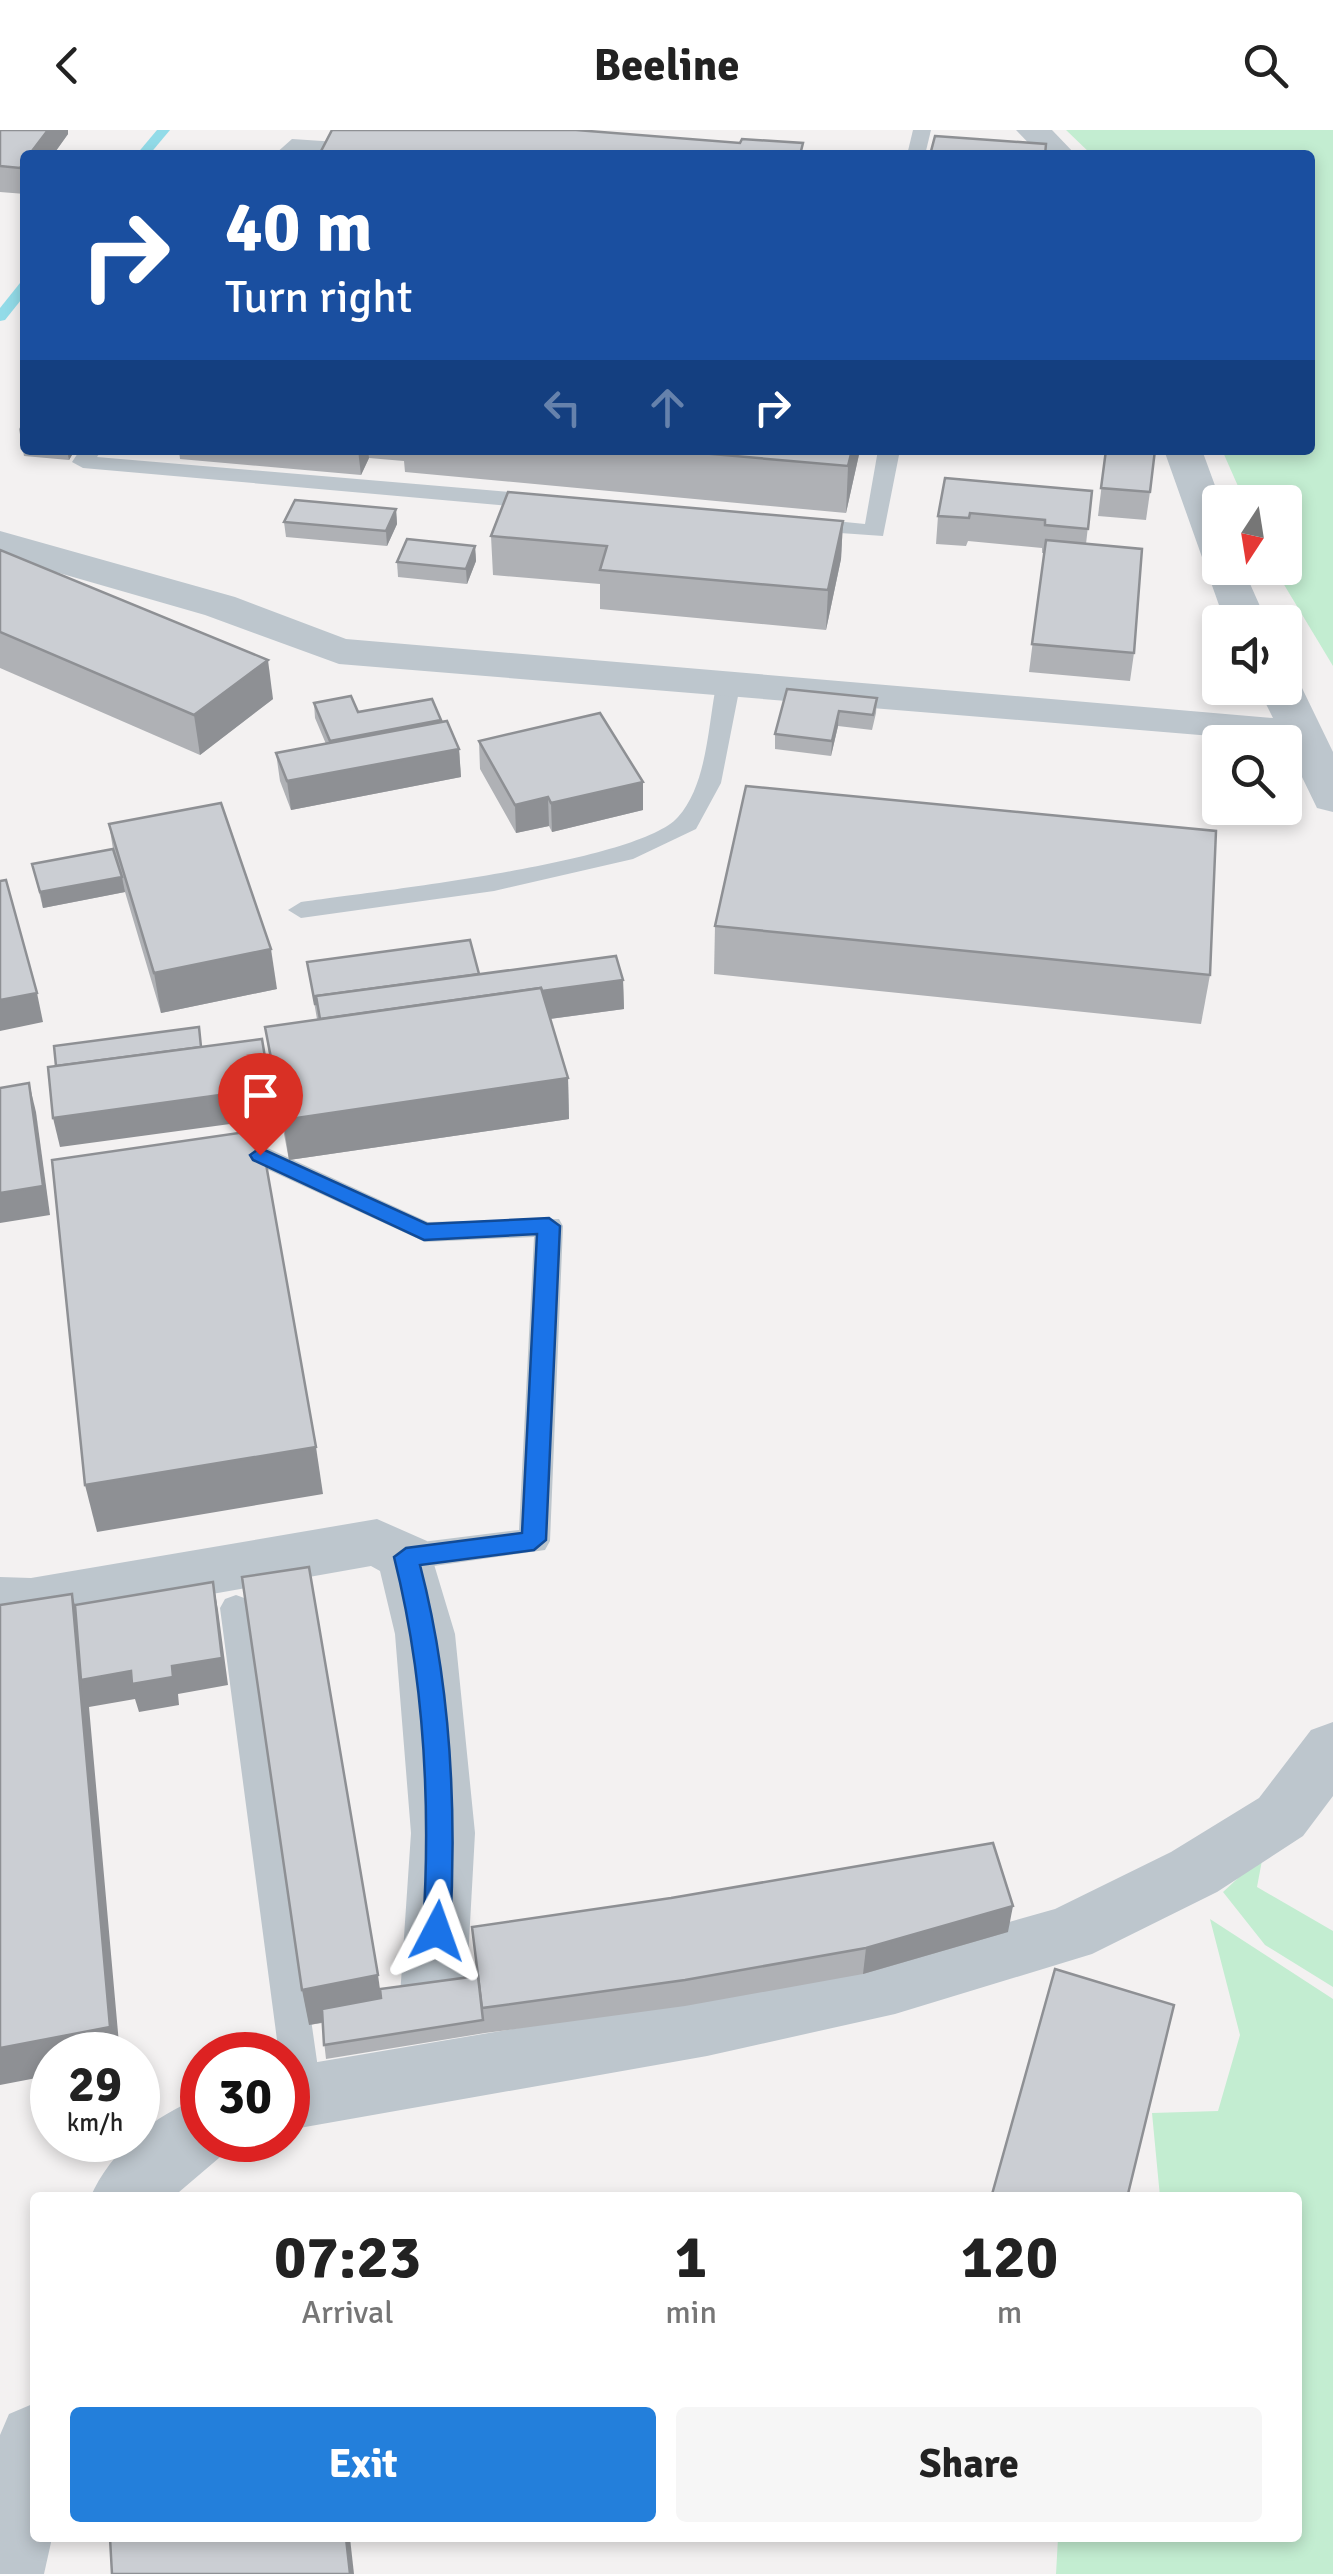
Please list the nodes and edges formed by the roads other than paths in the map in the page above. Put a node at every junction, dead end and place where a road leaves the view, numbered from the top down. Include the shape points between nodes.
1 (1034, 130) edge
2 (287, 150) edge
3 (375, 150) edge
4 (1054, 150) edge
5 (88, 455) edge
6 (889, 455) edge
7 (1185, 455) edge
8 (578, 505) edge
9 (1202, 506) edge
10 (776, 522) edge
11 (0, 543) edge
12 (728, 686) junction
13 (1289, 705) edge
14 (1304, 734) junction
15 (1333, 798) edge
16 (302, 910) dead end
17 (202, 1158) edge
18 (406, 1557) junction
19 (0, 1600) edge
20 (236, 1608) dead end
21 (1333, 1748) edge
22 (287, 2032) edge
23 (436, 2035) junction
24 (310, 2090) edge
25 (180, 2145) edge
26 (131, 2192) edge
27 (30, 2463) edge
28 (6, 2574) edge

1 - 4 street
2 - 3 lane via 292,144
5 - 8 lane via 83,462
6 - 10 lane via 875,530
7 - 9 street
11 - 12 street via 220,606 339,650
12 - 14 street
12 - 16 lane via 708,783 687,824 624,852 494,882
13 - 14 street
14 - 15 street
17 - 18 lane via 260,1155 424,1232 549,1226 534,1540
18 - 19 street via 378,1542 31,1602
18 - 23 street via 426,1634 443,1833
20 - 22 lane
21 - 23 street via 1281,1817 1194,1872 1070,1934 895,1984 708,2026
23 - 24 street
25 - 26 street
27 - 28 street

